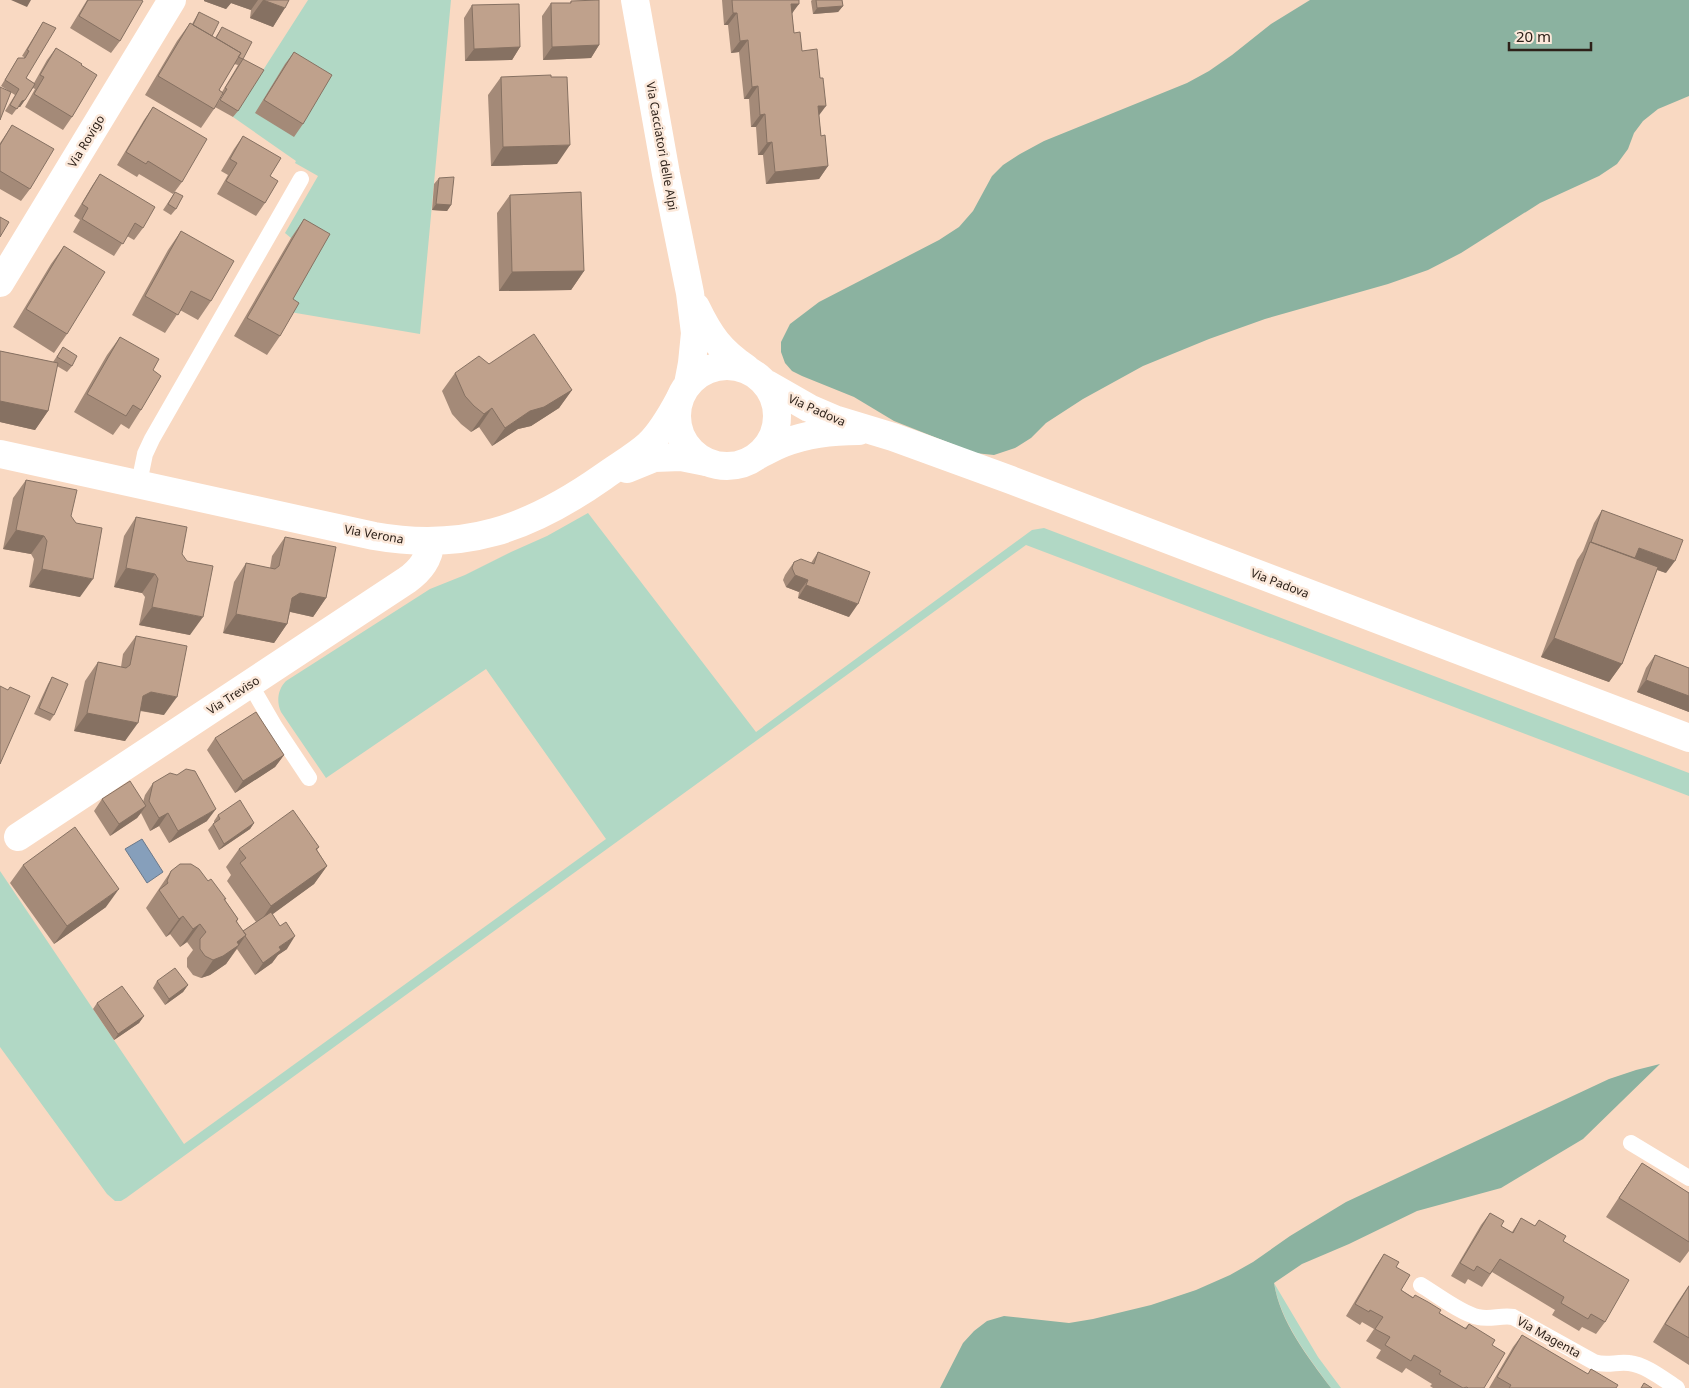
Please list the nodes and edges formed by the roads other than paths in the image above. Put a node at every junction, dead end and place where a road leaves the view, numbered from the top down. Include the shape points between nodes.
1 (172, 0) edge
2 (635, 0) edge
3 (301, 179) dead end
4 (0, 283) edge
5 (690, 292) junction
6 (757, 376) junction
7 (684, 392) junction
8 (870, 431) junction
9 (0, 454) edge
10 (759, 455) junction
11 (706, 462) junction
12 (600, 479) junction
13 (138, 484) junction
14 (431, 541) junction
15 (250, 684) junction
16 (1689, 738) edge
17 (309, 778) dead end
18 (18, 836) dead end
19 (1631, 1143) dead end
20 (1689, 1178) edge
21 (1420, 1285) dead end
22 (1677, 1388) edge

1 - 4 street, Via Rovigo
2 - 5 street, Via Cacciatori delle Alpi
3 - 13 lane via 152,439
5 - 6 street, Via Cacciatori delle Alpi via 713,339 728,356
5 - 7 street, Via Cacciatori delle Alpi via 694,333 692,363
6 - 7 street via 735,365 723,365 700,373
6 - 8 street, Via Padova via 809,408
6 - 10 street via 775,400 778,419 769,445
7 - 11 street, Via Cacciatori delle Alpi via 677,416 680,434 695,455
7 - 12 street, Via Verona via 666,424 649,444
8 - 10 street, Via Padova via 814,435 785,442
8 - 16 street, Via Padova via 1011,480
9 - 13 street, Via Verona
10 - 11 street via 733,466
11 - 12 street, Via Verona via 682,457 654,458
12 - 14 street, Via Verona via 521,524 470,538
13 - 14 street, Via Verona via 374,536
14 - 15 street, Via Treviso via 427,559 415,574
15 - 17 lane
15 - 18 street, Via Treviso
19 - 20 lane
21 - 22 lane, Via Magenta via 1472,1316 1513,1317 1594,1362 1634,1364

